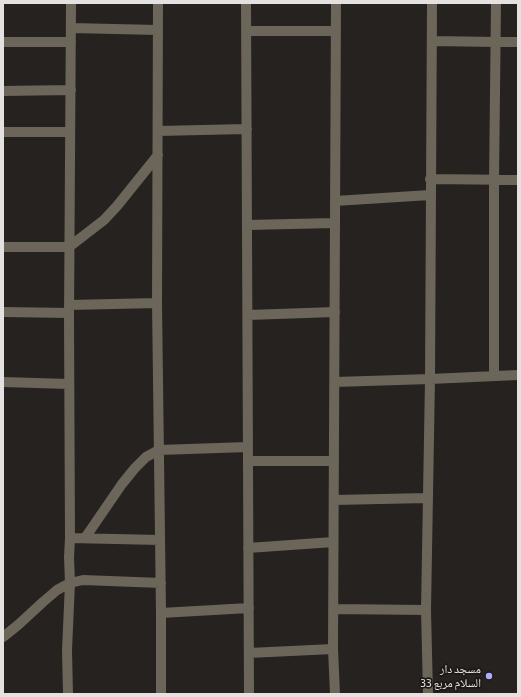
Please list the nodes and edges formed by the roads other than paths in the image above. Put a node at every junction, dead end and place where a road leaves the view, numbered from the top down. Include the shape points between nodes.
1 (71, 3) edge
2 (158, 3) edge
3 (246, 3) edge
4 (336, 3) edge
5 (432, 3) edge
6 (496, 3) edge
7 (71, 28) junction
8 (158, 30) junction
9 (247, 31) junction
10 (336, 31) junction
11 (432, 41) junction
12 (3, 42) edge
13 (71, 42) junction
14 (496, 42) junction
15 (518, 42) edge
16 (71, 90) junction
17 (3, 91) edge
18 (247, 129) junction
19 (158, 131) junction
20 (3, 132) edge
21 (70, 132) junction
22 (158, 155) junction
23 (430, 179) junction
24 (494, 180) junction
25 (518, 180) edge
26 (430, 195) junction
27 (335, 200) junction
28 (335, 223) junction
29 (247, 225) junction
30 (3, 247) edge
31 (69, 247) junction
32 (157, 303) junction
33 (69, 309) junction
34 (3, 312) edge
35 (335, 312) junction
36 (248, 315) junction
37 (518, 375) edge
38 (494, 376) junction
39 (430, 379) junction
40 (3, 382) edge
41 (335, 382) junction
42 (70, 384) junction
43 (248, 447) junction
44 (159, 450) junction
45 (248, 460) junction
46 (334, 460) junction
47 (428, 498) junction
48 (334, 500) junction
49 (70, 538) junction
50 (85, 538) junction
51 (160, 540) junction
52 (333, 542) junction
53 (248, 548) junction
54 (70, 583) junction
55 (161, 583) junction
56 (249, 608) junction
57 (333, 609) junction
58 (426, 610) junction
59 (161, 613) junction
60 (3, 637) edge
61 (333, 649) junction
62 (249, 653) junction
63 (68, 694) edge
64 (161, 694) edge
65 (249, 694) edge
66 (334, 694) edge
67 (428, 694) edge

1 - 7 street
2 - 8 street
3 - 9 street
4 - 10 street
5 - 11 street
6 - 14 street
7 - 8 street
7 - 13 street
8 - 19 street
9 - 10 street
9 - 18 street
10 - 27 street
11 - 14 street
11 - 23 street
12 - 13 street
13 - 16 street
14 - 15 street
14 - 24 street
16 - 17 street
16 - 21 street
18 - 19 street
18 - 29 street
19 - 22 street
20 - 21 street
21 - 31 street
22 - 31 street via 104,220
22 - 32 street
23 - 24 street
23 - 26 street
24 - 25 street
24 - 38 street
26 - 27 street
26 - 39 street
27 - 28 street
28 - 29 street
28 - 35 street
29 - 36 street
30 - 31 street
31 - 33 street
32 - 33 street
32 - 44 street
33 - 34 street
33 - 42 street
35 - 36 street
35 - 41 street
36 - 43 street
37 - 38 street
38 - 39 street
39 - 41 street
39 - 47 street
40 - 42 street
41 - 46 street
42 - 49 street
43 - 44 street
43 - 45 street
44 - 50 street via 146,457 135,468
44 - 51 street
45 - 46 street
45 - 53 street
46 - 48 street
47 - 48 street
47 - 58 street
48 - 52 street
49 - 50 street
49 - 54 street
50 - 51 street
51 - 55 street
52 - 53 street
52 - 57 street
53 - 56 street
54 - 55 street via 83,580
54 - 60 street via 57,590
54 - 63 street
55 - 59 street
56 - 59 street
56 - 62 street
57 - 58 street
57 - 61 street
58 - 67 street
59 - 64 street
61 - 62 street
61 - 66 street
62 - 65 street

